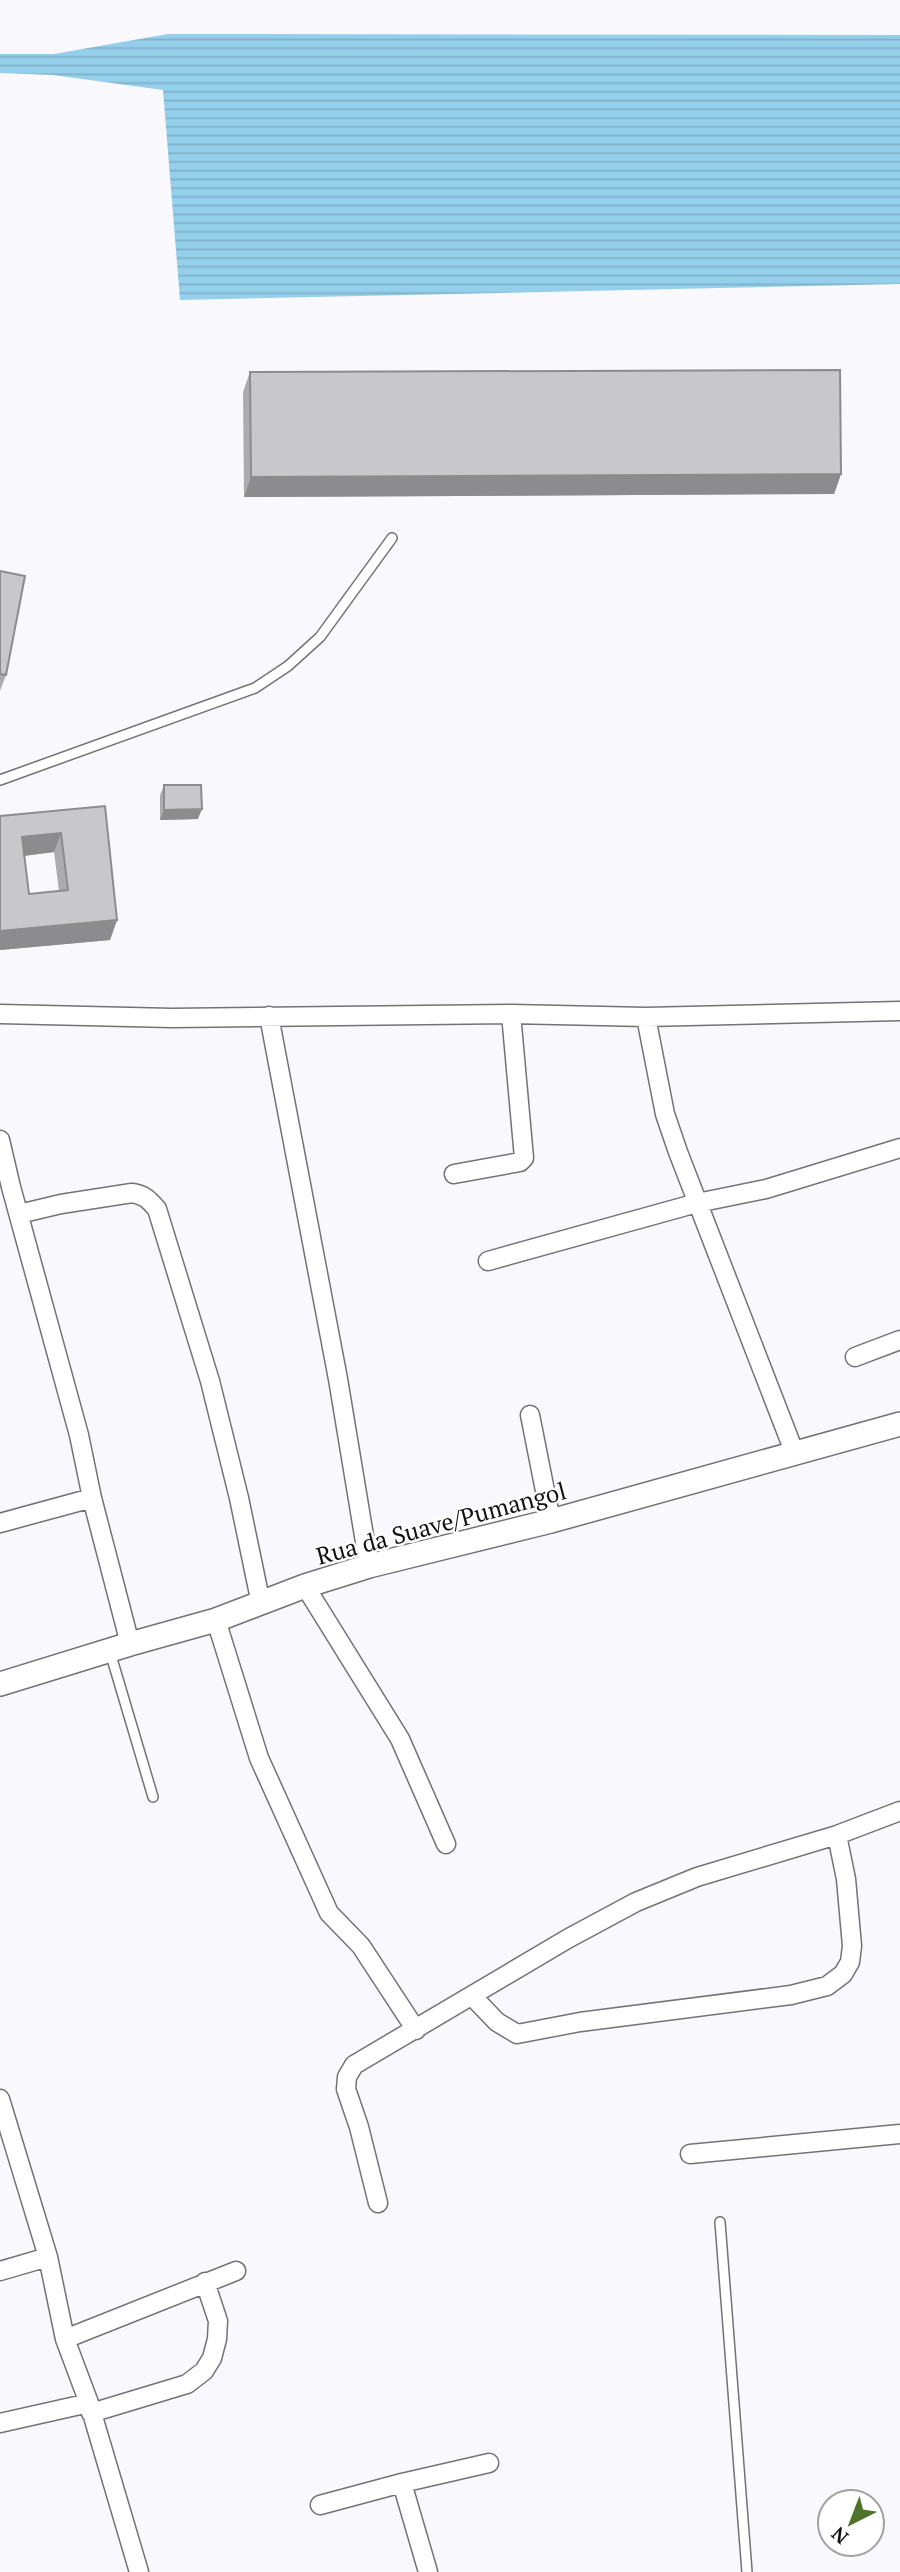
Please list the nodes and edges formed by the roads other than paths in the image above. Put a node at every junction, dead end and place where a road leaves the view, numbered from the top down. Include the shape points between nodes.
1 (392, 538) dead end
2 (0, 780) edge
3 (900, 1011) edge
4 (0, 1014) edge
5 (510, 1014) junction
6 (269, 1016) junction
7 (646, 1017) junction
8 (0, 1140) edge
9 (900, 1148) edge
10 (454, 1174) dead end
11 (5, 1188) edge
12 (697, 1203) junction
13 (19, 1214) junction
14 (488, 1261) dead end
15 (900, 1340) edge
16 (855, 1357) dead end
17 (530, 1415) dead end
18 (900, 1424) edge
19 (795, 1454) junction
20 (92, 1498) junction
21 (551, 1521) junction
22 (0, 1524) edge
23 (369, 1566) junction
24 (305, 1586) junction
25 (261, 1604) junction
26 (216, 1620) junction
27 (120, 1647) junction
28 (0, 1684) edge
29 (153, 1797) dead end
30 (900, 1811) edge
31 (837, 1835) junction
32 (446, 1844) dead end
33 (472, 1996) junction
34 (416, 2030) junction
35 (0, 2099) edge
36 (900, 2134) edge
37 (690, 2154) dead end
38 (8, 2161) edge
39 (378, 2203) dead end
40 (720, 2222) dead end
41 (48, 2257) junction
42 (0, 2271) edge
43 (236, 2271) dead end
44 (205, 2282) junction
45 (65, 2339) junction
46 (90, 2408) junction
47 (0, 2423) edge
48 (489, 2463) dead end
49 (402, 2483) junction
50 (320, 2505) dead end
51 (139, 2572) edge
52 (428, 2572) edge
53 (747, 2572) edge

1 - 2 lane via 320,637 255,688
3 - 7 street
4 - 6 street
5 - 6 street
5 - 7 street
5 - 10 street via 524,1158
6 - 23 street
7 - 12 street via 665,1114
8 - 11 street
9 - 12 street via 766,1189
11 - 13 street
12 - 14 street
12 - 19 street
13 - 20 street
13 - 25 street via 132,1193 149,1199 156,1209 210,1381
15 - 16 street
17 - 21 street
18 - 19 street, Rua da Suave/Pumangol
19 - 21 street, Rua da Suave/Pumangol
20 - 22 street
20 - 27 street
21 - 23 street, Rua da Suave/Pumangol
23 - 24 street, Rua da Suave/Pumangol
24 - 25 street, Rua da Suave/Pumangol
24 - 32 street via 400,1739
25 - 26 street, Rua da Suave/Pumangol
26 - 27 street, Rua da Suave/Pumangol
26 - 34 street via 260,1758 329,1913 361,1946
27 - 28 street, Rua da Suave/Pumangol
27 - 29 lane
30 - 31 street
31 - 33 street via 636,1902
31 - 33 street via 852,1945 844,1973 827,1986 517,2034 497,2022
33 - 34 street
34 - 39 street via 354,2065 347,2077 346,2089
35 - 38 street
36 - 37 street
38 - 41 street
40 - 53 lane
41 - 42 street
41 - 45 street
43 - 44 street
44 - 45 street
44 - 46 street via 218,2321 212,2358 204,2371 187,2384
45 - 46 street
46 - 47 street
46 - 51 street
48 - 49 street
49 - 50 street
49 - 52 street

